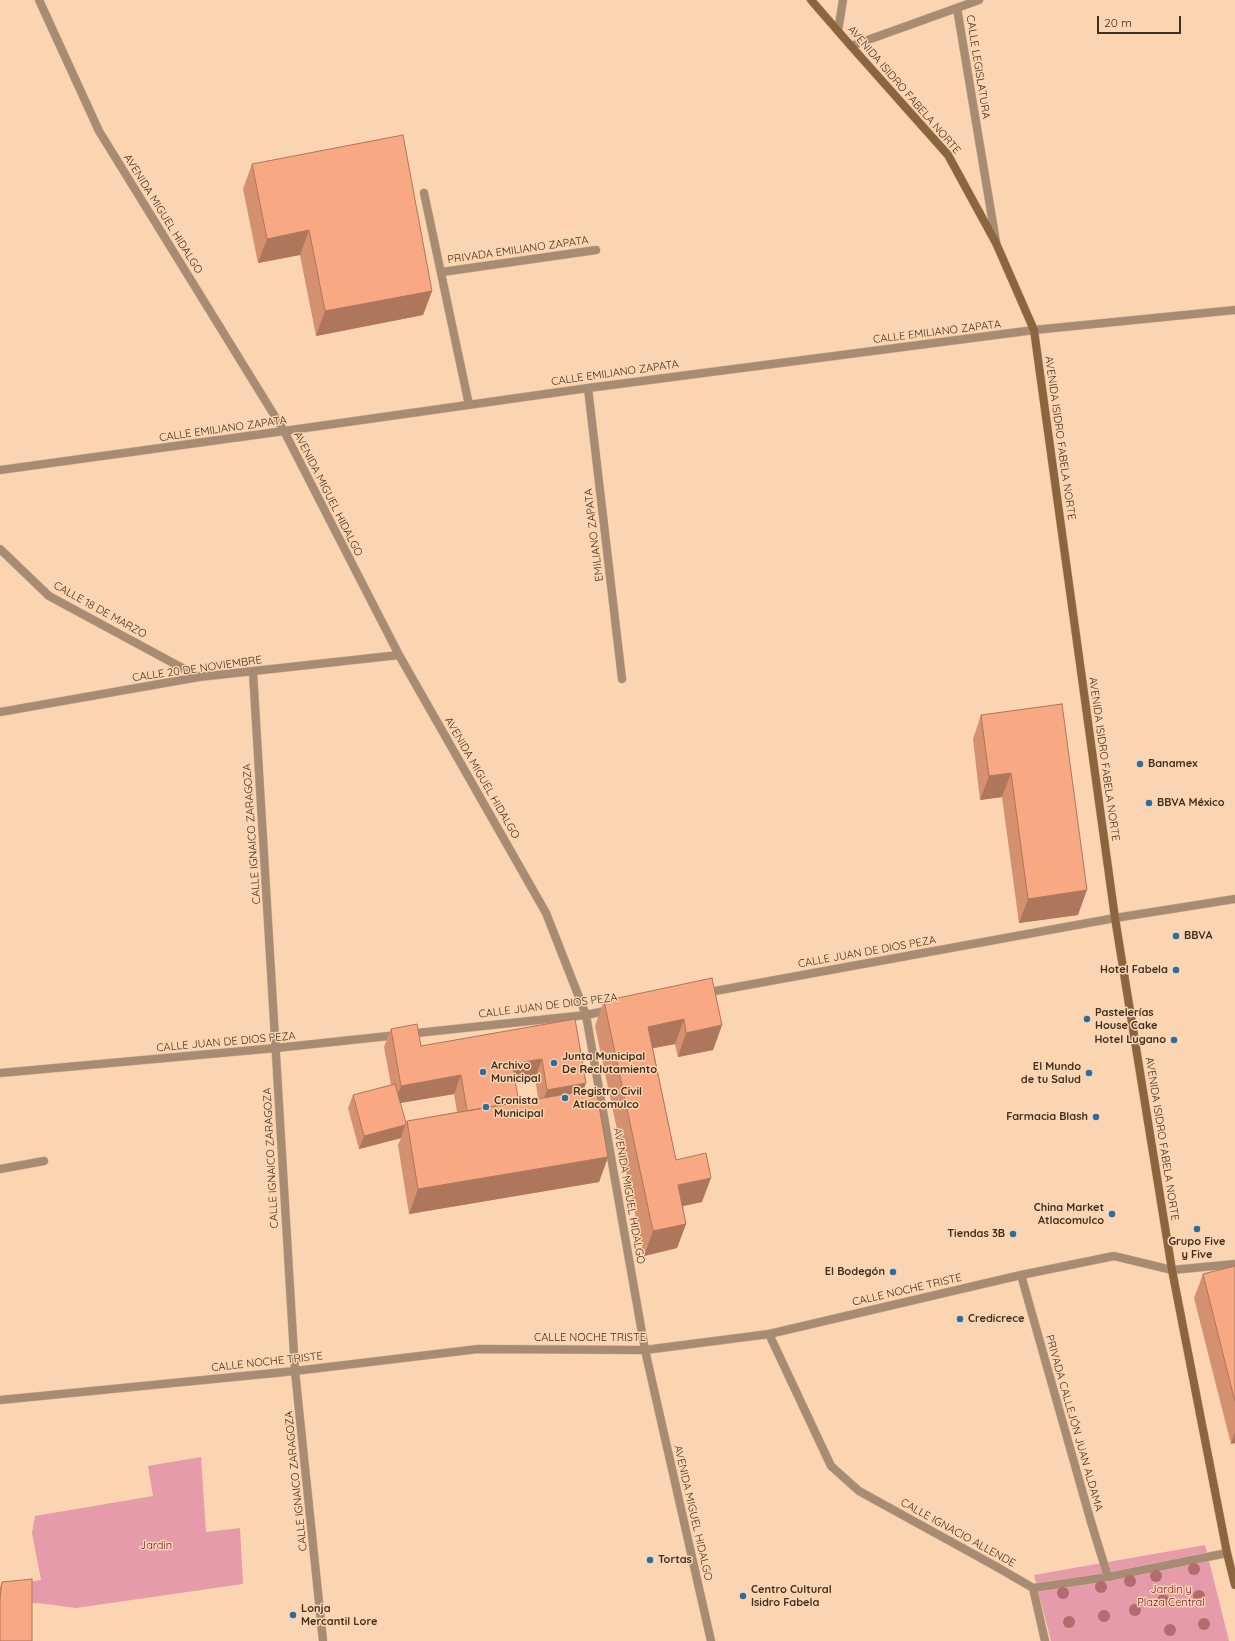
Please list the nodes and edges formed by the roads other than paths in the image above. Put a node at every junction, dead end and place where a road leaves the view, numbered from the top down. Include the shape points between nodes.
1 (39, 0) edge
2 (811, 0) edge
3 (843, 0) edge
4 (979, 0) edge
5 (958, 8) junction
6 (838, 31) junction
7 (851, 46) junction
8 (424, 193) dead end
9 (996, 243) junction
10 (596, 250) dead end
11 (442, 272) junction
12 (1235, 310) edge
13 (1034, 330) junction
14 (588, 388) junction
15 (470, 405) junction
16 (284, 432) junction
17 (0, 470) edge
18 (0, 550) edge
19 (399, 655) junction
20 (252, 672) junction
21 (199, 677) junction
22 (622, 679) dead end
23 (0, 712) edge
24 (1235, 899) edge
25 (1115, 918) junction
26 (696, 995) edge
27 (620, 1009) edge
28 (586, 1015) junction
29 (276, 1048) junction
30 (0, 1073) edge
31 (44, 1161) dead end
32 (0, 1169) edge
33 (1235, 1264) edge
34 (1172, 1270) junction
35 (1020, 1275) junction
36 (769, 1334) junction
37 (645, 1350) junction
38 (295, 1371) junction
39 (0, 1400) edge
40 (1227, 1553) junction
41 (1108, 1577) junction
42 (1235, 1585) edge
43 (1033, 1588) junction
44 (323, 1641) edge
45 (711, 1641) edge
46 (1045, 1641) edge

1 - 16 street, AVENIDA MIGUEL HIDALGO via 99,131
2 - 6 main road, AVENIDA ISIDRO FABELA NORTE
3 - 6 street
4 - 5 street
5 - 7 street, CALLE LEGISLATURA
5 - 9 street, CALLE LEGISLATURA
6 - 7 main road, AVENIDA ISIDRO FABELA NORTE
7 - 9 main road, AVENIDA ISIDRO FABELA NORTE via 948,155
8 - 11 street, PRIVADA EMILIANO ZAPATA
9 - 13 main road, AVENIDA ISIDRO FABELA NORTE
10 - 11 street, PRIVADA EMILIANO ZAPATA
11 - 15 street, PRIVADA EMILIANO ZAPATA
12 - 13 street, CALLE EMILIANO ZAPATA
13 - 14 street, CALLE EMILIANO ZAPATA
13 - 25 main road, AVENIDA ISIDRO FABELA NORTE
14 - 15 street, CALLE EMILIANO ZAPATA
14 - 22 street, EMILIANO ZAPATA
15 - 16 street, CALLE EMILIANO ZAPATA
16 - 17 street, CALLE EMILIANO ZAPATA
16 - 19 street, AVENIDA MIGUEL HIDALGO
18 - 21 street, CALLE 18 DE MARZO via 49,596
19 - 20 street, CALLE 20 DE NOVIEMBRE
19 - 28 street, AVENIDA MIGUEL HIDALGO via 546,913
20 - 21 street, CALLE 20 DE NOVIEMBRE
20 - 29 street, CALLE IGNAICO ZARAGOZA
21 - 23 street, CALLE 20 DE NOVIEMBRE
24 - 25 street, CALLE JUAN DE DIOS PEZA
25 - 26 street, CALLE JUAN DE DIOS PEZA
25 - 34 main road, AVENIDA ISIDRO FABELA NORTE
27 - 28 street, CALLE JUAN DE DIOS PEZA
28 - 29 street, CALLE JUAN DE DIOS PEZA
28 - 37 street, AVENIDA MIGUEL HIDALGO
29 - 30 street, CALLE JUAN DE DIOS PEZA
29 - 38 street, CALLE IGNAICO ZARAGOZA
31 - 32 street
33 - 34 street, CALLE NOCHE TRISTE
34 - 35 street, CALLE NOCHE TRISTE via 1114,1256
34 - 40 main road, AVENIDA ISIDRO FABELA NORTE
35 - 36 street, CALLE NOCHE TRISTE
35 - 41 street, PRIVADA CALLEJÓN JUAN ALDAMA
36 - 37 street, CALLE NOCHE TRISTE
36 - 43 street, CALLE IGNACIO ALLENDE via 831,1466 859,1491
37 - 38 street, CALLE NOCHE TRISTE via 478,1348
37 - 45 street, AVENIDA MIGUEL HIDALGO
38 - 39 street, CALLE NOCHE TRISTE
38 - 44 street, CALLE IGNAICO ZARAGOZA
40 - 41 street
40 - 42 main road, AVENIDA ISIDRO FABELA NORTE
41 - 43 street
43 - 46 street

